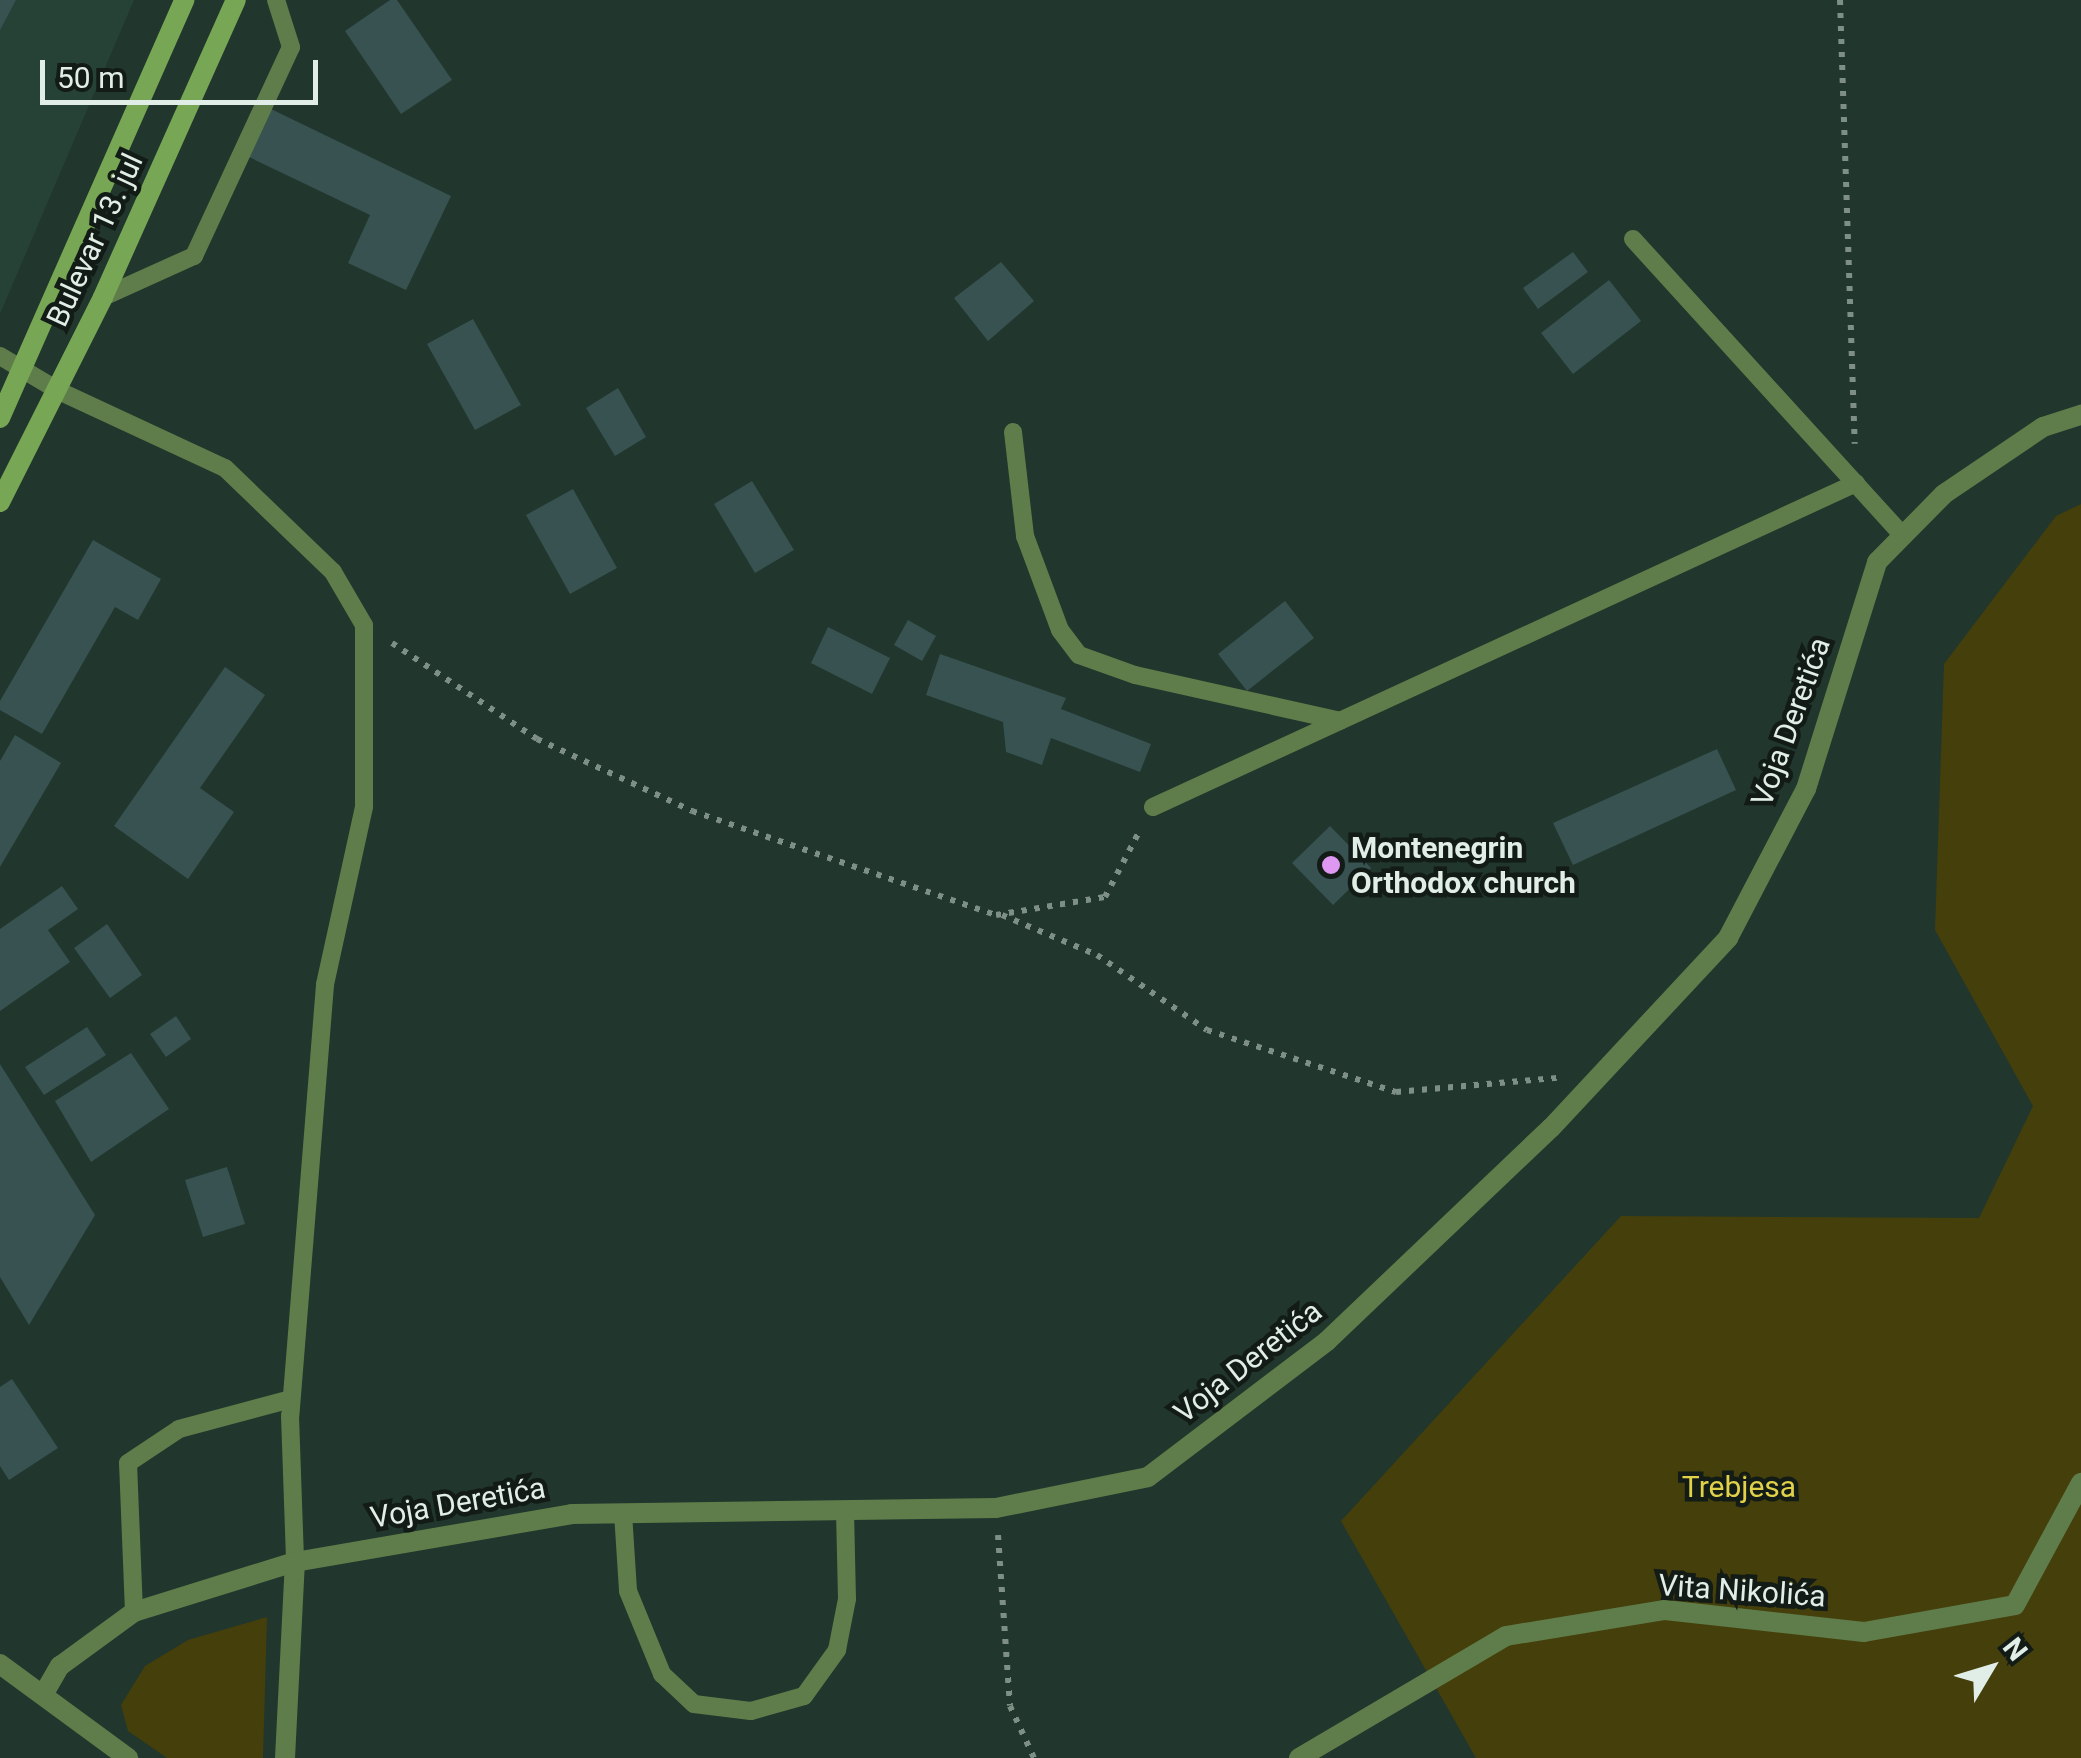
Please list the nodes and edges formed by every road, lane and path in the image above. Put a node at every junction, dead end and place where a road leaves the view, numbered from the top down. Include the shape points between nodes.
1 (184, 0) edge
2 (236, 0) edge
3 (276, 0) edge
4 (1840, 0) edge
5 (1634, 239) dead end
6 (104, 297) junction
7 (0, 356) edge
8 (23, 370) junction
9 (59, 391) junction
10 (2081, 415) edge
11 (0, 418) edge
12 (1013, 432) dead end
13 (1856, 483) junction
14 (0, 502) edge
15 (1903, 536) junction
16 (364, 625) junction
17 (1340, 721) junction
18 (1152, 807) joint
19 (1000, 914) junction
20 (1561, 1077) dead end
21 (291, 1399) junction
22 (2081, 1483) edge
23 (996, 1508) junction
24 (845, 1510) junction
25 (623, 1514) junction
26 (295, 1562) junction
27 (134, 1612) junction
28 (0, 1664) edge
29 (43, 1695) junction
30 (128, 1758) edge
31 (284, 1758) edge
32 (1034, 1758) edge
33 (1299, 1758) edge

1 - 8 main road, Bulevar 13. jul
2 - 6 main road, Bulevar 13. jul
3 - 6 lane via 292,47 194,256
4 - 13 path
5 - 13 lane
6 - 9 main road, Bulevar 13. jul
7 - 8 lane
8 - 9 lane
8 - 11 main road, Bulevar 13. jul
9 - 14 main road, Bulevar 13. jul
9 - 16 lane via 225,468 332,572
10 - 15 street, Voja Deretića via 2043,427 1944,494
12 - 17 lane via 1025,536 1060,630 1079,655 1135,675
13 - 15 lane
13 - 17 lane
15 - 23 street, Voja Deretića via 1878,562 1806,788 1728,938 1563,1116 1327,1341 1148,1478
16 - 19 path via 538,739 692,811
16 - 21 lane via 364,806 325,985
17 - 18 lane
18 - 19 path via 1105,896
19 - 20 path via 1098,955 1207,1030 1396,1092
21 - 26 lane
21 - 27 lane via 179,1429 128,1462
22 - 33 street, Vita Nikolića via 2015,1605 1864,1632 1665,1610 1506,1636
23 - 24 street, Voja Deretića
23 - 32 path via 1010,1706
24 - 25 street, Voja Deretića
24 - 25 lane via 847,1599 838,1650 804,1696 751,1711 694,1704 662,1674 628,1592
25 - 26 street, Voja Deretića via 572,1514
26 - 27 street, Voja Deretića
26 - 31 street
27 - 29 street, Voja Deretića via 60,1666
28 - 29 street
29 - 30 street

